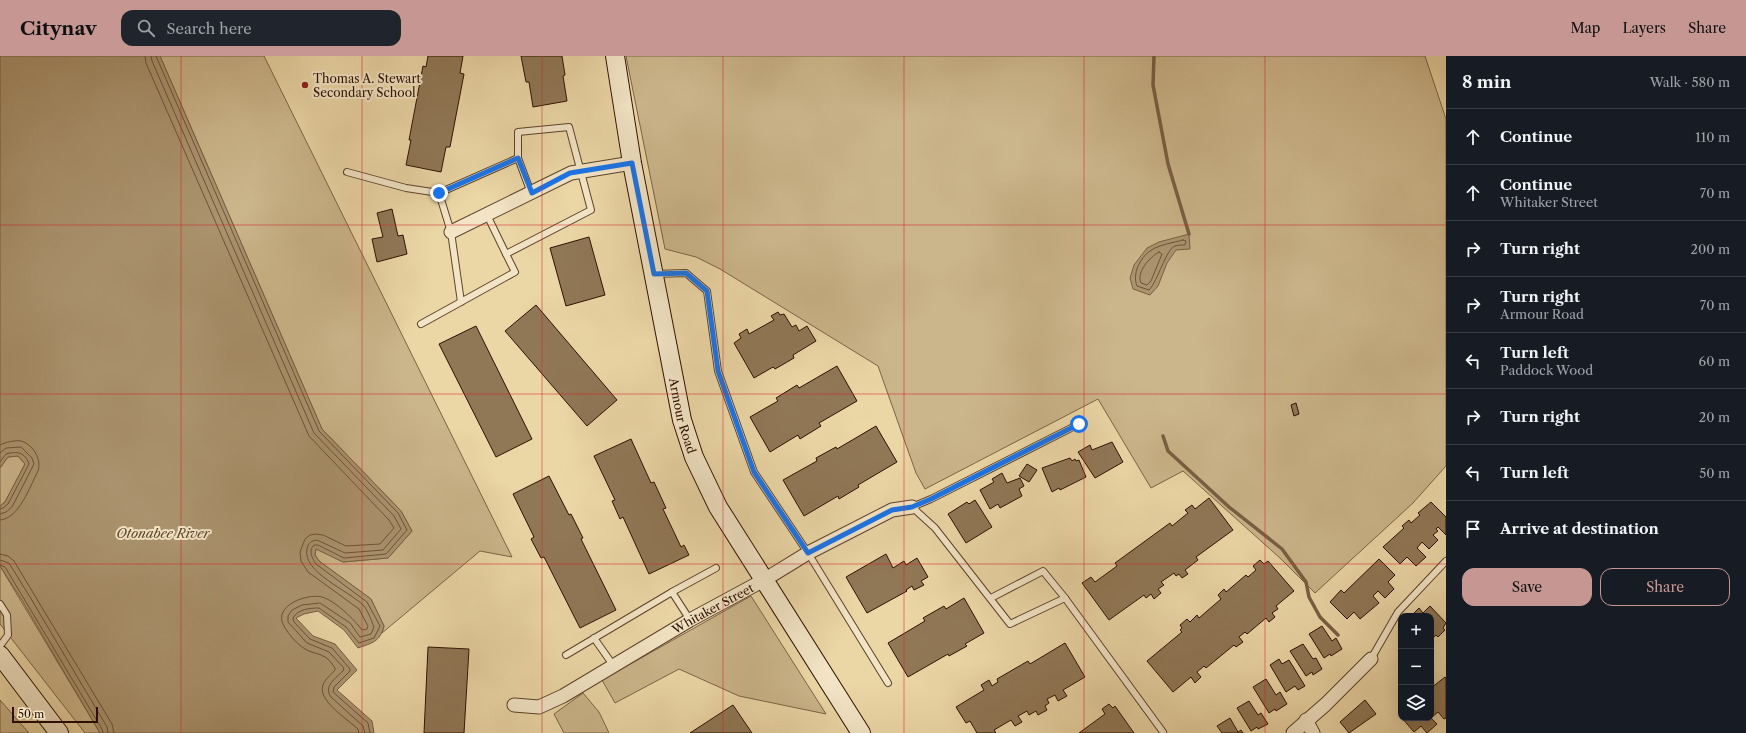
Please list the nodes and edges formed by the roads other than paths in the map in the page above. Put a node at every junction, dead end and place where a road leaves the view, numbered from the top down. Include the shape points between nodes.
1 (615, 56) edge
2 (518, 158) junction
3 (632, 163) junction
4 (582, 171) junction
5 (347, 172) dead end
6 (439, 193) junction
7 (532, 193) junction
8 (487, 215) junction
9 (451, 232) junction
10 (506, 254) junction
11 (654, 274) junction
12 (461, 302) junction
13 (421, 324) dead end
14 (1079, 424) dead end
15 (912, 507) junction
16 (808, 553) junction
17 (1446, 562) edge
18 (716, 568) dead end
19 (764, 580) junction
20 (672, 592) junction
21 (991, 598) junction
22 (1065, 598) junction
23 (0, 604) edge
24 (690, 620) junction
25 (594, 638) junction
26 (566, 655) dead end
27 (1, 656) edge
28 (1371, 659) joint
29 (613, 665) junction
30 (888, 683) dead end
31 (514, 705) dead end
32 (1306, 720) junction
33 (1163, 732) edge
34 (59, 733) edge
35 (861, 733) edge
36 (1293, 733) edge
37 (1313, 733) edge

1 - 3 main road, Armour Road
2 - 4 lane via 518,132 569,127
2 - 6 lane
2 - 7 lane
3 - 4 street
3 - 11 main road, Armour Road
4 - 7 street via 570,173
4 - 10 lane via 591,210
5 - 6 lane via 406,188
6 - 9 lane
7 - 8 street
8 - 9 street
8 - 10 lane
9 - 12 lane
10 - 12 lane via 515,272
11 - 16 lane via 686,273 707,291 718,371 754,472
11 - 19 main road, Armour Road via 682,420 694,457 718,507
12 - 13 lane
14 - 15 lane
15 - 16 street, Whitaker Street via 892,510
15 - 21 lane via 935,528
16 - 19 street, Whitaker Street
16 - 30 lane
17 - 28 lane via 1398,612
18 - 20 lane
19 - 24 street, Whitaker Street
19 - 35 main road, Armour Road
20 - 24 lane
20 - 25 lane
21 - 22 lane via 1010,624
21 - 22 lane via 1043,571
22 - 33 lane
23 - 27 lane via 6,615 8,635
24 - 29 street, Whitaker Street
25 - 26 lane
25 - 29 lane
27 - 34 main road
28 - 32 street via 1326,704
29 - 31 street, Whitaker Street via 563,696 539,707
32 - 36 street
32 - 37 street

